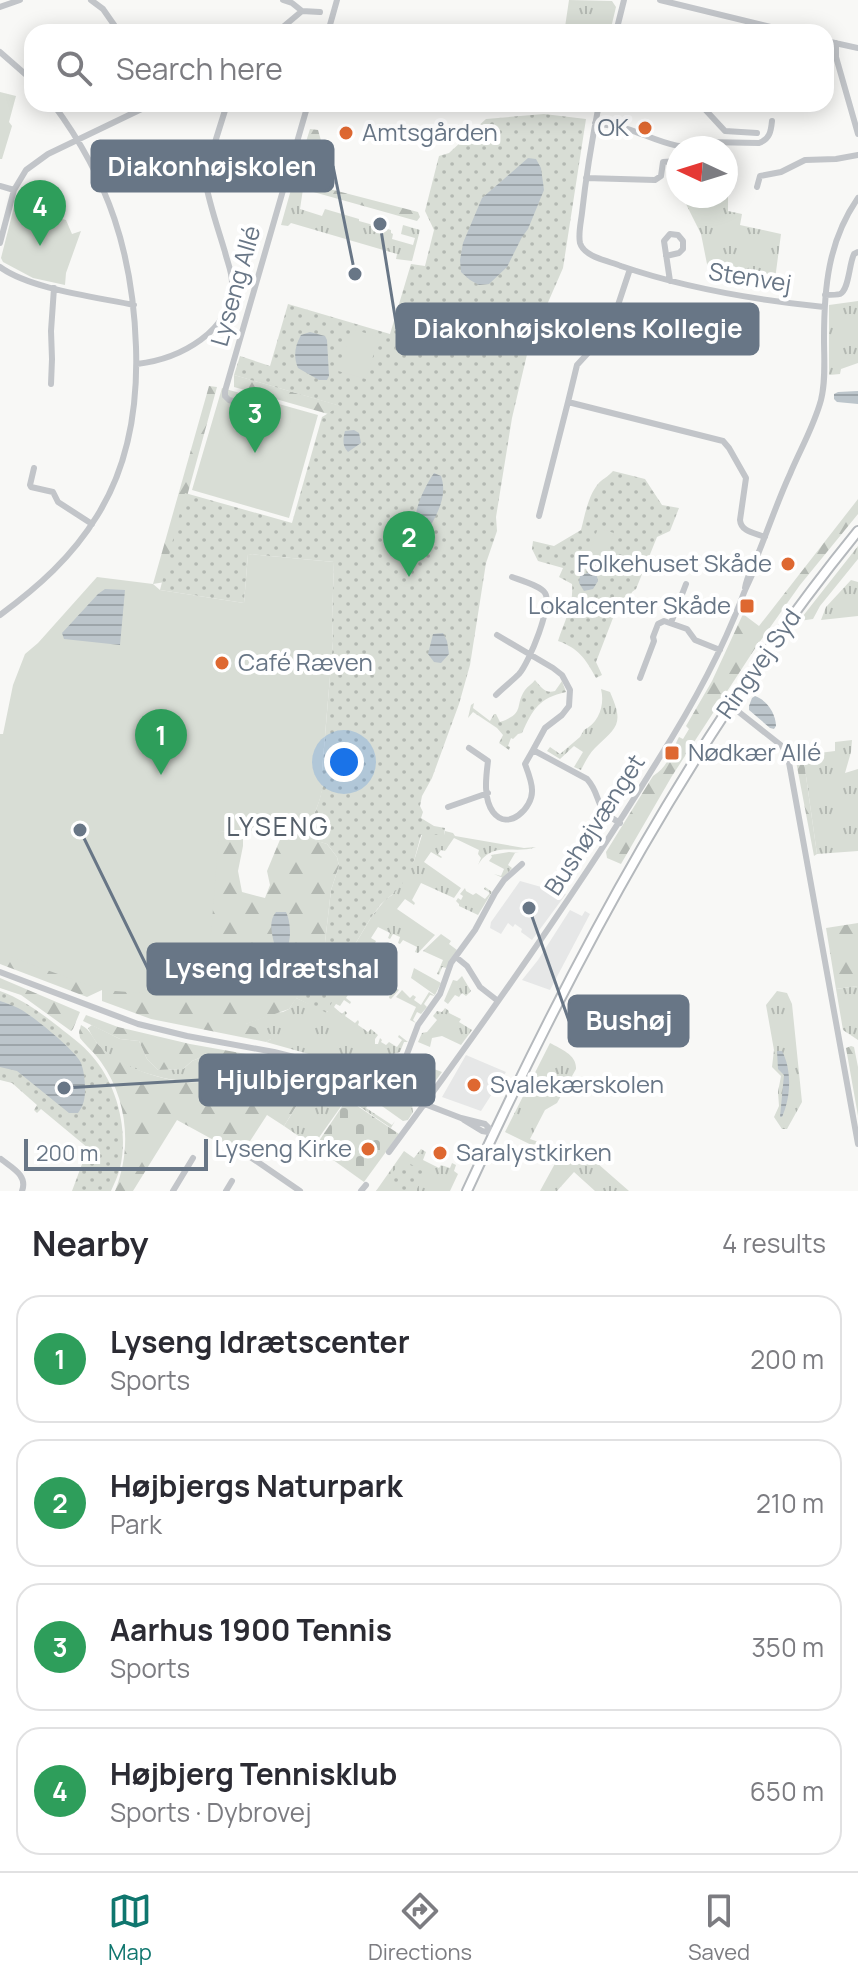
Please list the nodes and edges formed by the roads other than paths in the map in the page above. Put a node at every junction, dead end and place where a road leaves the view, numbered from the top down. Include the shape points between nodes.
1 (20, 0) edge
2 (91, 0) edge
3 (283, 0) edge
4 (337, 0) edge
5 (624, 0) edge
6 (660, 0) edge
7 (0, 7) edge
8 (302, 11) junction
9 (320, 12) dead end
10 (113, 24) edge
11 (287, 24) edge
12 (330, 24) edge
13 (618, 24) edge
14 (758, 24) edge
15 (836, 43) joint
16 (858, 48) edge
17 (0, 52) edge
18 (24, 73) edge
19 (59, 112) edge
20 (135, 112) edge
21 (224, 112) edge
22 (306, 112) edge
23 (597, 112) edge
24 (707, 112) edge
25 (772, 121) dead end
26 (595, 123) junction
27 (757, 133) dead end
28 (858, 134) edge
29 (78, 138) junction
30 (858, 155) edge
31 (666, 162) edge
32 (586, 178) junction
33 (0, 186) edge
34 (757, 187) dead end
35 (104, 189) junction
36 (157, 189) dead end
37 (14, 190) junction
38 (858, 198) edge
39 (0, 243) edge
40 (858, 252) edge
41 (666, 256) dead end
42 (0, 267) edge
43 (630, 269) junction
44 (670, 281) junction
45 (54, 288) junction
46 (825, 295) junction
47 (134, 305) junction
48 (824, 307) junction
49 (137, 364) junction
50 (51, 384) dead end
51 (568, 402) junction
52 (271, 412) dead end
53 (34, 468) dead end
54 (539, 516) dead end
55 (92, 524) junction
56 (858, 531) edge
57 (765, 537) junction
58 (512, 577) dead end
59 (686, 584) dead end
60 (0, 615) edge
61 (671, 623) junction
62 (497, 635) dead end
63 (720, 650) junction
64 (530, 655) junction
65 (640, 678) dead end
66 (496, 695) dead end
67 (730, 705) junction
68 (469, 748) dead end
69 (533, 750) junction
70 (488, 793) junction
71 (448, 807) dead end
72 (620, 823) junction
73 (522, 864) dead end
74 (456, 957) junction
75 (0, 972) edge
76 (498, 1001) junction
77 (407, 1054) dead end
78 (424, 1103) junction
79 (494, 1133) junction
80 (858, 1144) edge
81 (389, 1152) dead end
82 (246, 1154) dead end
83 (193, 1158) dead end
84 (1, 1159) edge
85 (232, 1181) dead end
86 (22, 1191) edge
87 (173, 1191) edge
88 (226, 1191) edge
89 (300, 1191) edge
90 (467, 1191) edge

1 - 7 street
2 - 10 street
3 - 8 street
4 - 12 street
5 - 13 street
6 - 14 street
8 - 9 street
8 - 11 street
15 - 16 street
15 - 28 street
17 - 18 street
19 - 29 street
20 - 29 street
21 - 49 street via 205,179 231,275 231,297 209,333 190,347
22 - 52 street, Lyseng Allé via 226,387 229,400
23 - 26 street, Stenvej
24 - 27 street via 725,131
25 - 26 street via 769,136 759,143 699,146 668,144
26 - 32 street, Stenvej
29 - 35 street
29 - 37 street via 32,165
30 - 34 street via 805,160 760,176
31 - 32 street via 657,179
32 - 43 street, Stenvej via 581,246
33 - 37 street
35 - 36 street
35 - 47 street via 127,259
37 - 39 street
38 - 46 street, Bushøjvænget via 832,253
40 - 46 street via 843,292
41 - 44 street
42 - 45 street
43 - 44 street, Stenvej
43 - 51 street via 610,329 577,365
44 - 48 street, Stenvej
45 - 47 street
45 - 50 street
46 - 48 street, Bushøjvænget
47 - 49 street
48 - 57 street, Bushøjvænget via 821,398
49 - 55 street via 126,450
51 - 54 street
51 - 57 street via 723,441 746,478 741,526
53 - 55 street via 31,487 53,492 58,502
55 - 60 street via 59,567
56 - 67 main road, Ringvej Syd
57 - 63 street, Bushøjvænget
58 - 64 street via 547,596
59 - 61 street
61 - 63 street
61 - 65 street via 658,624
62 - 64 street
63 - 72 street, Bushøjvænget
64 - 66 street via 521,672
64 - 69 street via 562,675 570,692 569,706 545,728
67 - 79 main road, Ringvej Syd via 586,952
67 - 80 street via 782,746 788,757
68 - 70 street via 488,761
69 - 70 street via 525,764 531,796 522,814 500,817
69 - 72 street via 587,779 599,805
70 - 71 street
72 - 76 street, Bushøjvænget
73 - 74 street via 496,890
74 - 76 street
74 - 77 street
75 - 78 street via 138,1024 301,1058
76 - 78 street, Bushøjvænget
78 - 79 street
78 - 81 street, Bushøjvænget
79 - 90 main road, Ringvej Syd
82 - 89 street
83 - 87 street
84 - 86 street via 21,1176
85 - 88 street

